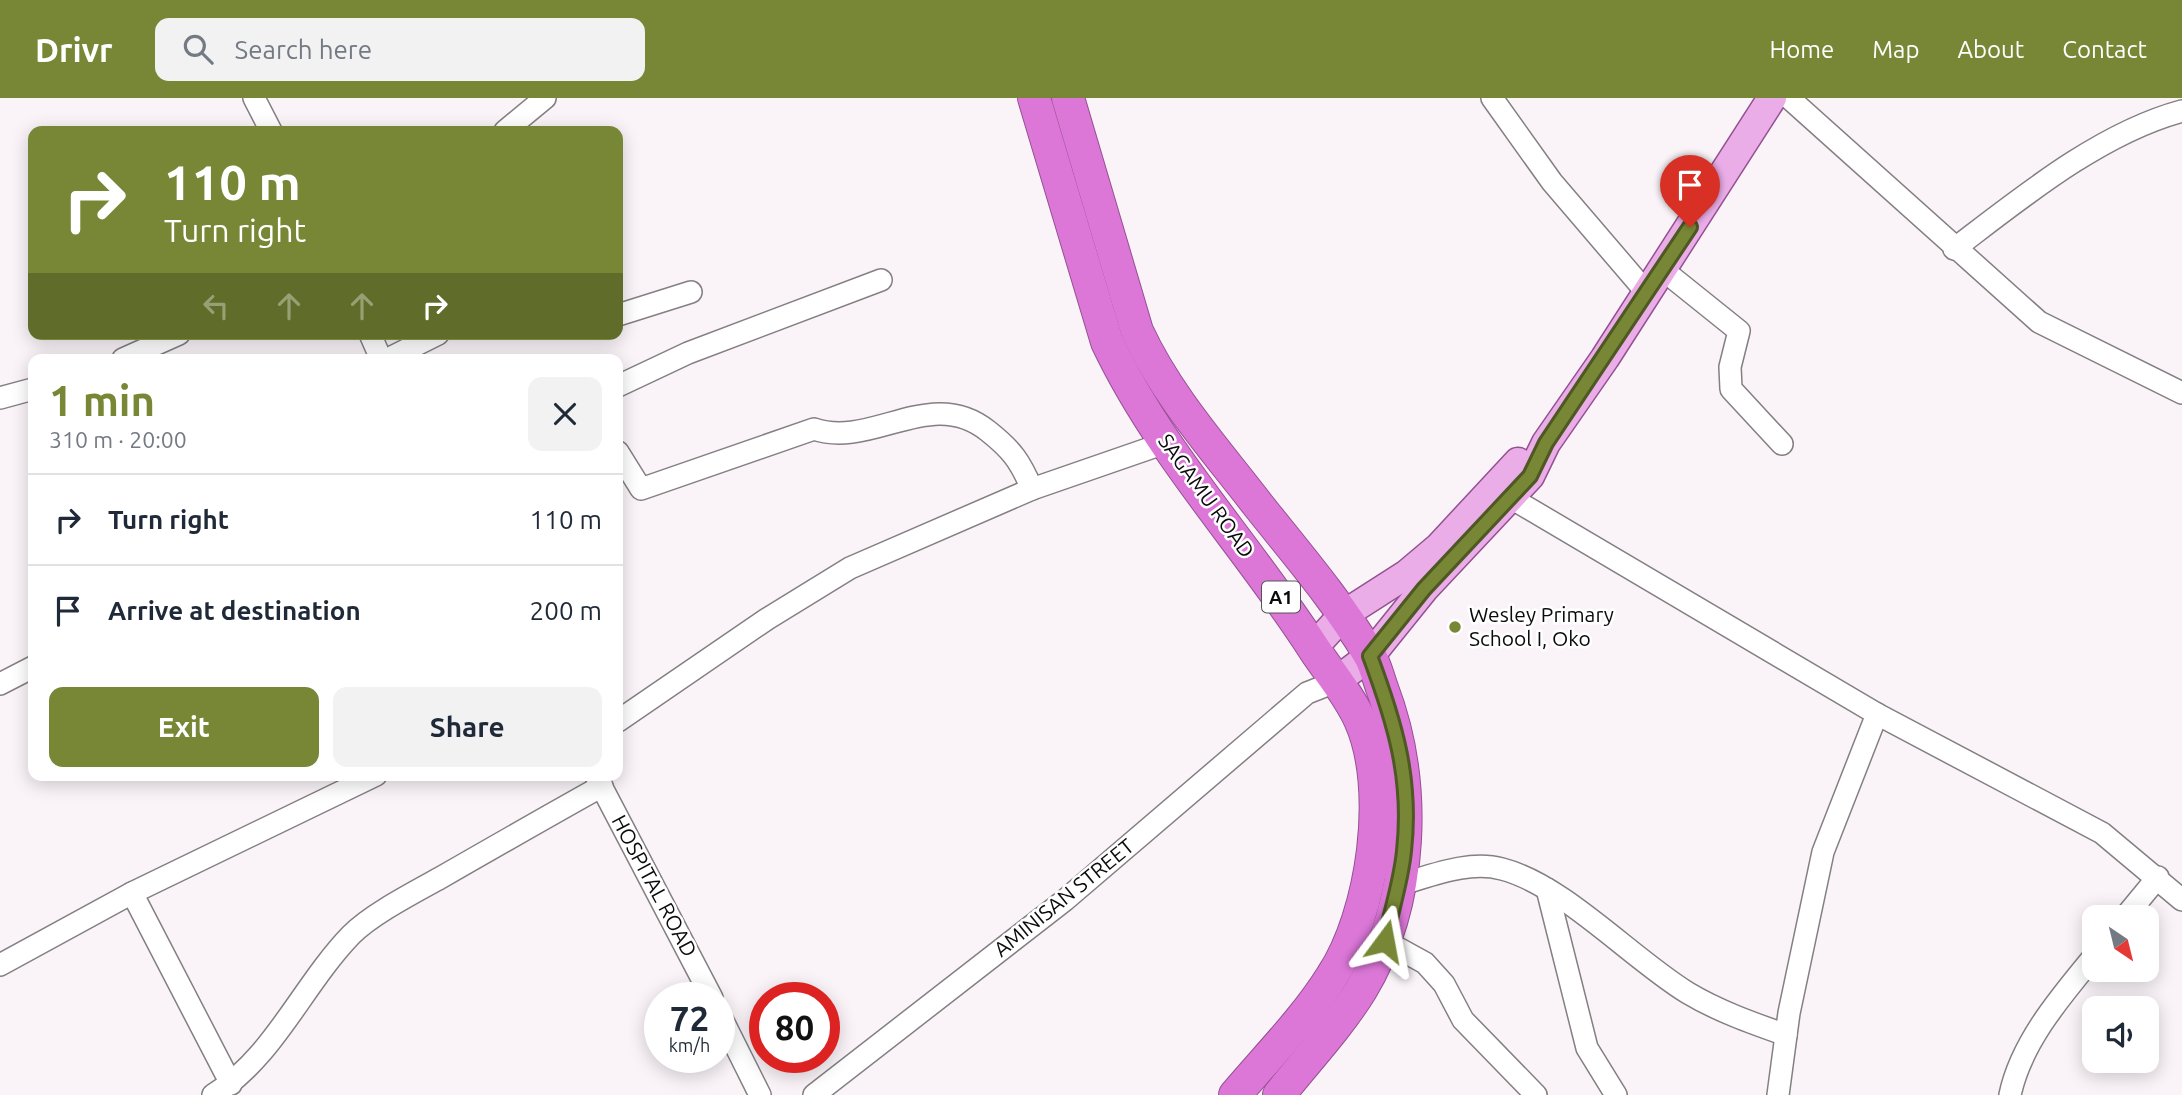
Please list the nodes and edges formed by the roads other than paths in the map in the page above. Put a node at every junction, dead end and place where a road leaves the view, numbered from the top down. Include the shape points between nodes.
1 (254, 98) edge
2 (545, 98) edge
3 (1034, 98) edge
4 (1068, 98) edge
5 (1492, 98) edge
6 (1772, 98) edge
7 (1789, 98) edge
8 (2182, 111) edge
9 (268, 126) edge
10 (511, 126) edge
11 (1954, 249) junction
12 (1662, 270) junction
13 (881, 280) dead end
14 (691, 292) dead end
15 (1647, 293) junction
16 (623, 313) edge
17 (166, 340) edge
18 (426, 340) edge
19 (134, 354) edge
20 (398, 354) edge
21 (623, 384) edge
22 (28, 390) edge
23 (2182, 393) edge
24 (0, 398) edge
25 (1165, 443) junction
26 (1546, 443) junction
27 (1782, 444) dead end
28 (623, 460) edge
29 (1032, 489) junction
30 (1511, 498) junction
31 (1343, 615) junction
32 (1313, 648) junction
33 (1370, 656) junction
34 (28, 670) edge
35 (0, 684) edge
36 (1321, 687) junction
37 (1877, 714) junction
38 (623, 718) edge
39 (364, 781) edge
40 (596, 781) edge
41 (599, 781) edge
42 (2158, 877) junction
43 (1398, 885) junction
44 (1546, 889) junction
45 (132, 893) junction
46 (2182, 900) edge
47 (2135, 905) edge
48 (1385, 941) junction
49 (0, 965) edge
50 (2082, 970) edge
51 (704, 982) edge
52 (1786, 1035) junction
53 (735, 1045) edge
54 (222, 1089) edge
55 (760, 1095) edge
56 (814, 1095) edge
57 (1235, 1095) edge
58 (1279, 1095) edge
59 (1536, 1095) edge
60 (1616, 1095) edge
61 (1778, 1095) edge
62 (2010, 1095) edge

1 - 9 street
2 - 10 street
3 - 25 highway, SAGAMU ROAD / A1 via 1107,342
4 - 31 highway, SAGAMU ROAD / A1 via 1137,331 1152,363
5 - 15 street via 1552,182
6 - 12 main road
7 - 11 street
8 - 11 street via 2143,125 2031,190
11 - 23 street via 2039,322
12 - 15 main road
12 - 27 street via 1739,331 1730,367 1731,388
13 - 21 street via 688,353
14 - 16 street
15 - 26 main road
17 - 19 street
18 - 20 street
22 - 24 street
25 - 29 street
25 - 32 highway, SAGAMU ROAD / A1 via 1286,604
26 - 30 main road via 1530,476
26 - 31 main road via 1525,454 1418,565
28 - 29 street via 641,489 814,429 832,435 937,411 976,421 1018,458
29 - 38 street via 850,568 766,619
30 - 33 main road via 1424,589
30 - 37 street
31 - 32 main road
31 - 33 highway, SAGAMU ROAD / A1
32 - 36 highway, SAGAMU ROAD / A1
33 - 36 main road
33 - 43 highway, SAGAMU ROAD / A1 via 1402,750 1406,820
34 - 35 street
36 - 56 street, AMINISAN STREET via 1065,900
36 - 57 highway, SAGAMU ROAD / A1 via 1360,720 1370,756 1375,819 1367,881 1334,975
37 - 42 street via 2102,833
37 - 52 street via 1823,852
39 - 45 street
40 - 54 street via 353,933 314,977 264,1054
41 - 51 street, HOSPITAL ROAD
42 - 46 street
42 - 47 street
43 - 44 street via 1477,866 1503,869
43 - 48 highway, SAGAMU ROAD / A1
44 - 52 street via 1688,993
44 - 60 street via 1587,1048
45 - 49 street
45 - 54 street
48 - 58 highway, SAGAMU ROAD / A1 via 1361,990
48 - 59 street via 1425,963 1444,984 1463,1020
50 - 62 street via 2055,1003 2014,1077
52 - 61 street
53 - 55 street

